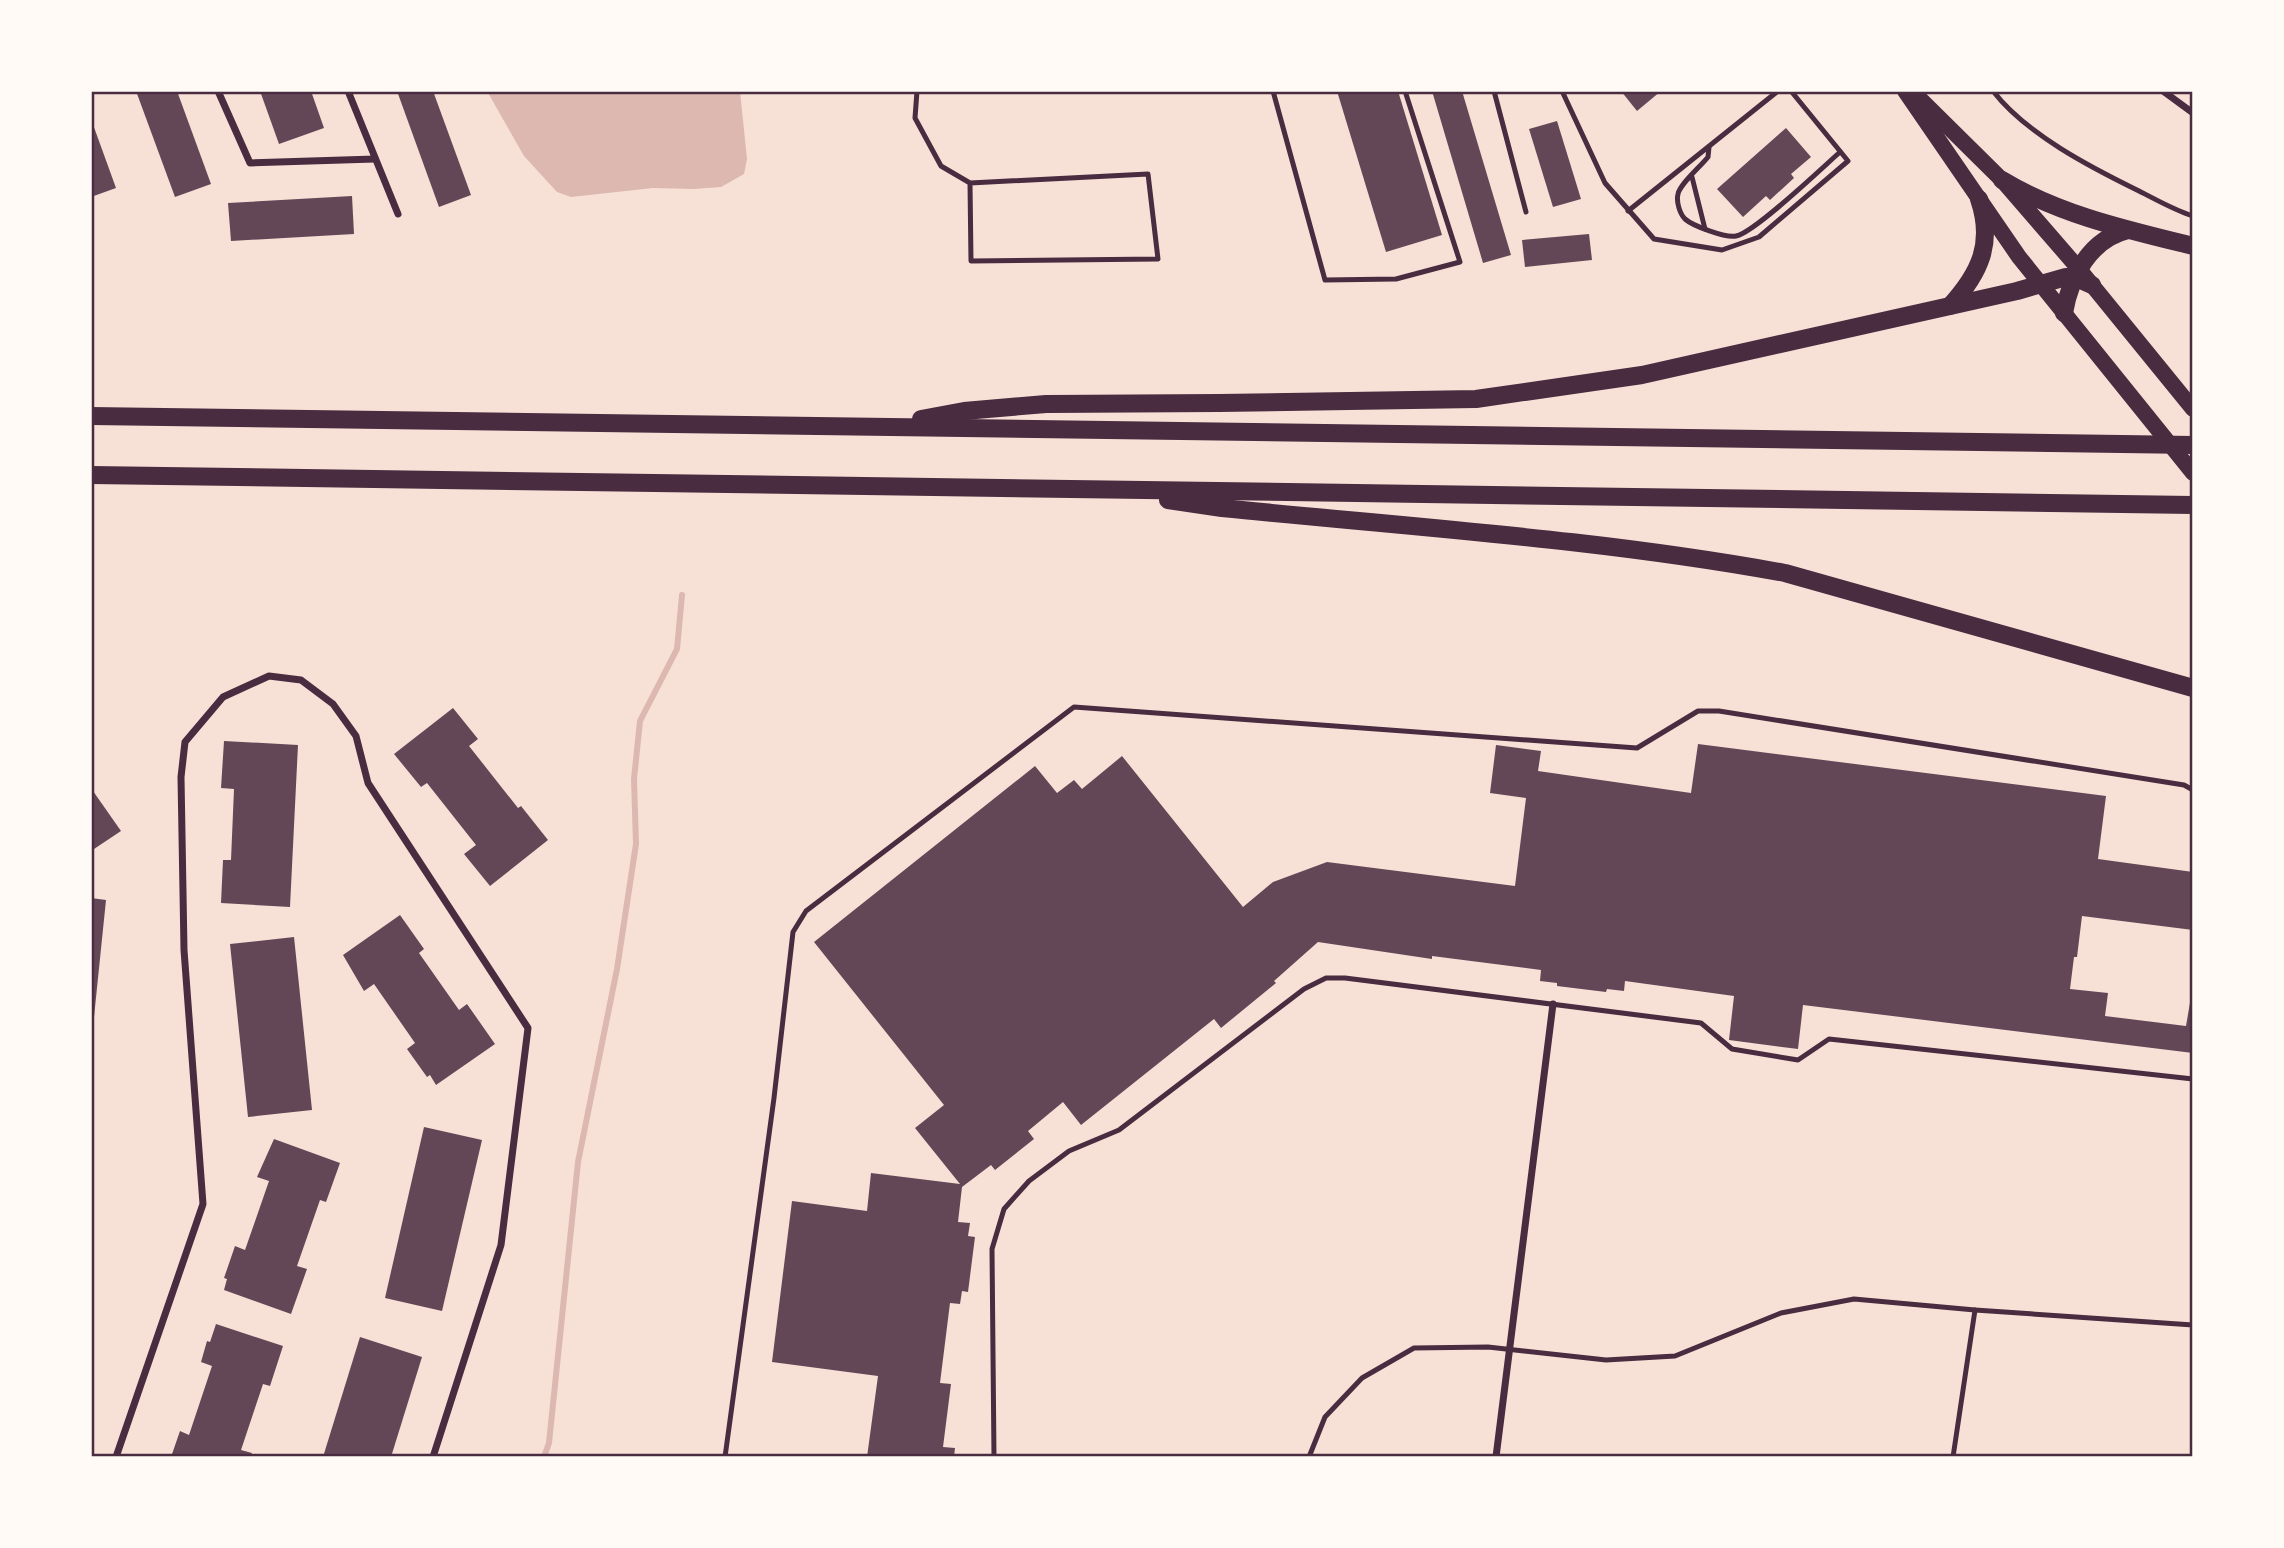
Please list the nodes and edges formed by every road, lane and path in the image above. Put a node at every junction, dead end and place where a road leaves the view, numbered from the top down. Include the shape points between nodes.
1 (218, 91) edge
2 (348, 91) edge
3 (917, 91) edge
4 (1273, 91) edge
5 (1405, 91) edge
6 (1494, 91) edge
7 (1562, 91) edge
8 (1778, 91) edge
9 (1791, 91) edge
10 (1905, 91) edge
11 (1912, 91) edge
12 (1993, 91) edge
13 (2164, 91) edge
14 (2193, 113) edge
15 (1709, 147) junction
16 (1840, 152) junction
17 (375, 159) junction
18 (1692, 177) junction
19 (2002, 180) junction
20 (970, 183) junction
21 (1979, 199) junction
22 (1628, 211) junction
23 (1526, 212) dead end
24 (398, 214) dead end
25 (2193, 216) edge
26 (1705, 229) junction
27 (2128, 230) junction
28 (2193, 246) edge
29 (2077, 273) junction
30 (2040, 285) junction
31 (2092, 285) joint
32 (1950, 306) junction
33 (2064, 313) junction
34 (2193, 409) edge
35 (91, 416) edge
36 (889, 426) junction
37 (2193, 445) edge
38 (2193, 473) edge
39 (91, 475) edge
40 (1105, 490) junction
41 (2193, 505) edge
42 (2193, 688) edge
43 (2193, 790) edge
44 (1553, 1004) junction
45 (2193, 1079) edge
46 (1975, 1310) junction
47 (2193, 1325) edge
48 (1508, 1350) junction
49 (116, 1457) edge
50 (433, 1457) edge
51 (725, 1457) edge
52 (994, 1457) edge
53 (1309, 1457) edge
54 (1496, 1457) edge
55 (1953, 1457) edge

1 - 17 street via 250,163
2 - 17 street
3 - 20 lane via 915,118 942,166
4 - 5 lane via 1325,280 1396,279 1460,262
6 - 23 lane
7 - 22 lane via 1605,183
8 - 15 lane
9 - 16 lane
10 - 21 main road
11 - 19 main road
12 - 25 lane via 2048,140 2109,176
13 - 14 street
15 - 18 lane via 1709,157
15 - 22 lane
16 - 22 lane via 1848,161 1759,237 1722,250 1654,239
16 - 26 lane via 1757,225 1736,236
17 - 24 street
18 - 26 lane
18 - 26 lane via 1678,194 1679,207 1684,218
19 - 27 highway via 2046,202
19 - 29 main road
20 - 20 lane via 1148,174 1158,259 971,261
21 - 30 main road
21 - 32 highway via 1985,217 1985,249 1972,278
27 - 28 highway
27 - 29 highway via 2105,238
29 - 30 highway
29 - 31 highway
29 - 33 highway
30 - 32 highway
30 - 33 main road
31 - 34 main road
32 - 36 highway via 1642,375 1476,398 1046,404 964,411
33 - 38 main road
35 - 36 highway
36 - 37 highway
39 - 40 highway
40 - 41 highway
40 - 42 highway via 1222,508 1598,545 1731,563 1785,573
43 - 51 lane via 1719,711 1698,711 1637,748 1074,707 806,911 793,932
44 - 45 lane via 1701,1023 1732,1049 1798,1060 1829,1039
44 - 48 street
44 - 52 lane via 1326,978 1304,989 1119,1130 1069,1151 1029,1181 1004,1209 992,1249
46 - 47 lane
46 - 48 lane via 1854,1299 1781,1313 1675,1356 1606,1360
46 - 55 lane
48 - 53 lane via 1414,1348 1362,1378 1325,1417
48 - 54 street
49 - 50 street via 202,1204 184,950 181,777 185,742 223,697 269,676 301,680 333,704 356,736 368,783 528,1028 501,1245

